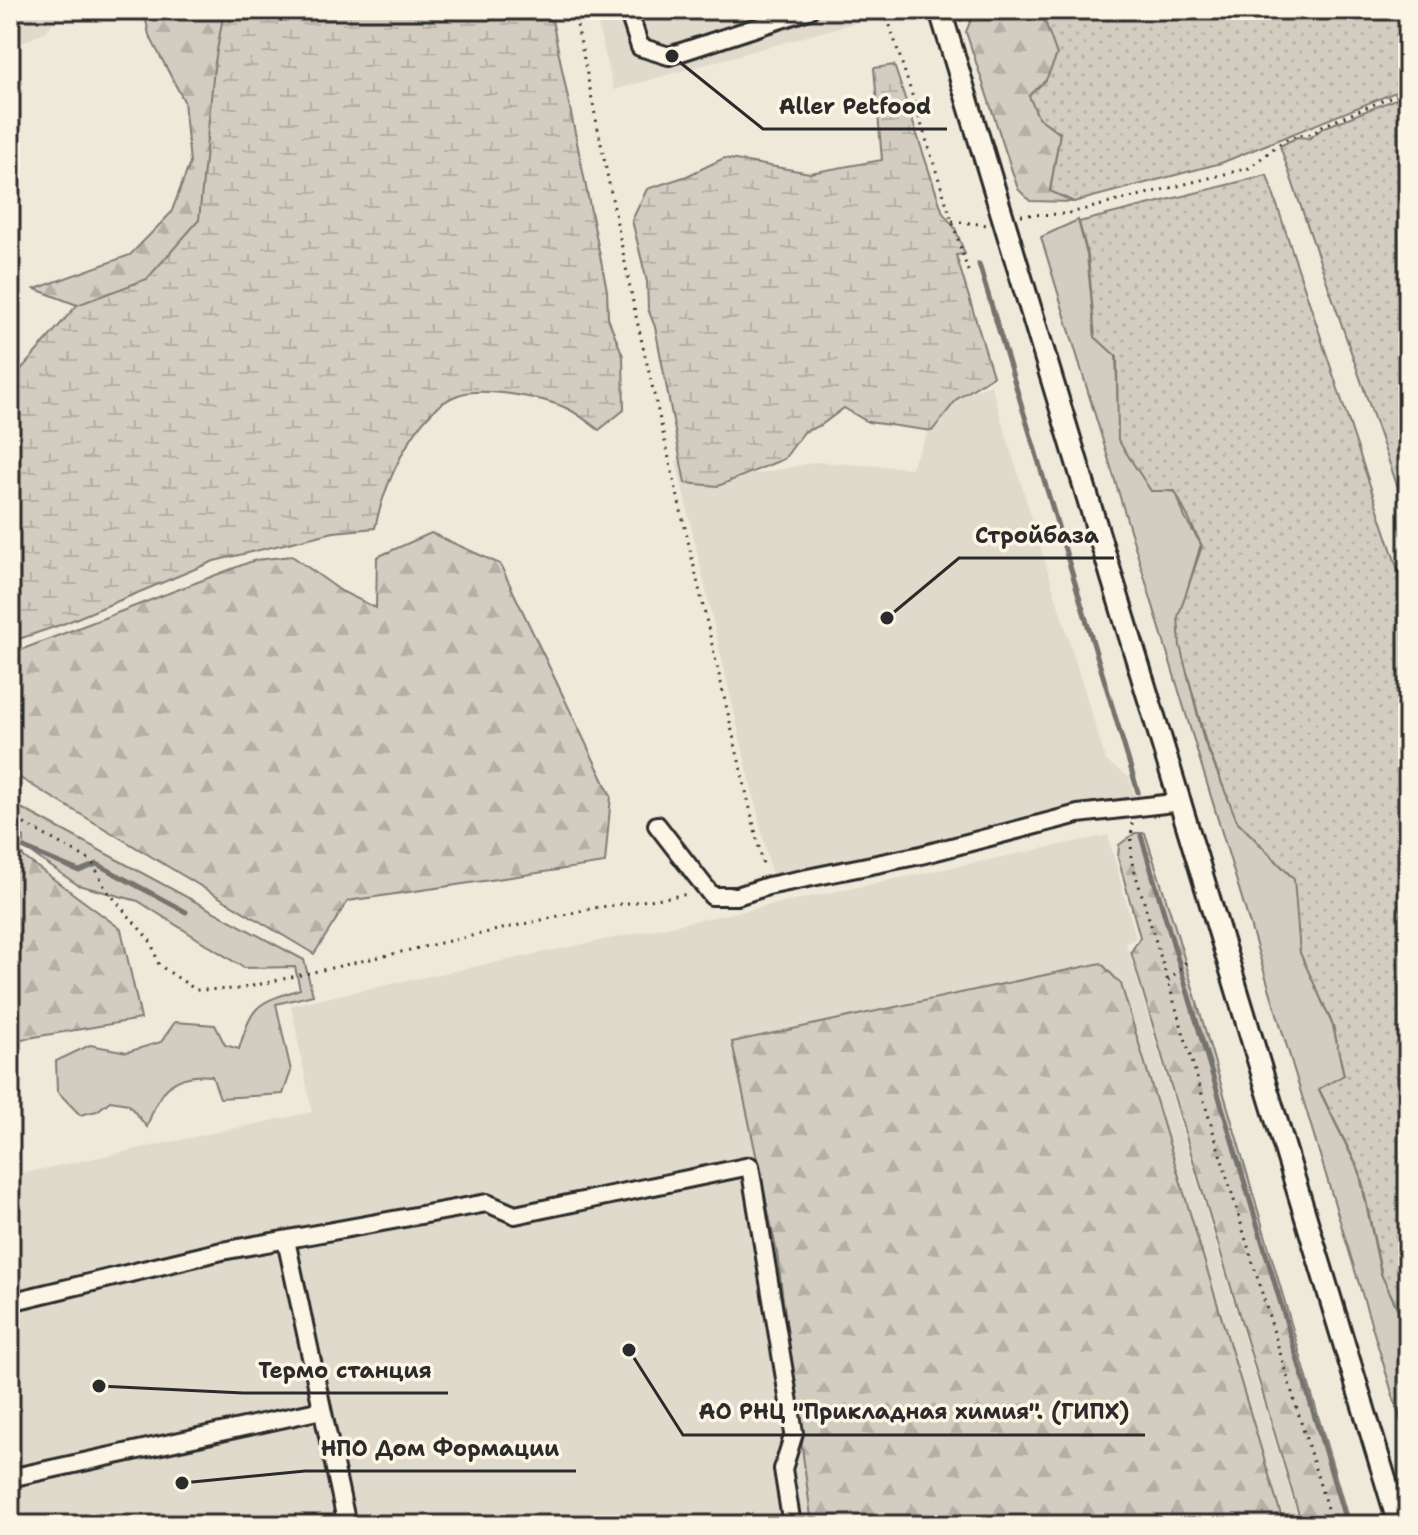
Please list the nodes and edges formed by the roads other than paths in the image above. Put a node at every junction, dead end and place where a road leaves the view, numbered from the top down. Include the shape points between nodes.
1 (628, 10) edge
2 (809, 10) edge
3 (942, 17) edge
4 (1182, 802) junction
5 (657, 825) dead end
6 (286, 1240) junction
7 (10, 1302) edge
8 (322, 1410) junction
9 (10, 1478) edge
10 (347, 1525) edge
11 (792, 1525) edge
12 (1399, 1525) edge

1 - 2 lane via 640,47 669,56
3 - 4 main road
4 - 5 lane via 1078,814 737,896 712,896
4 - 12 main road
6 - 7 lane
6 - 8 lane
6 - 11 lane via 487,1203 515,1215 750,1166 794,1433 783,1469
8 - 9 lane
8 - 10 lane

